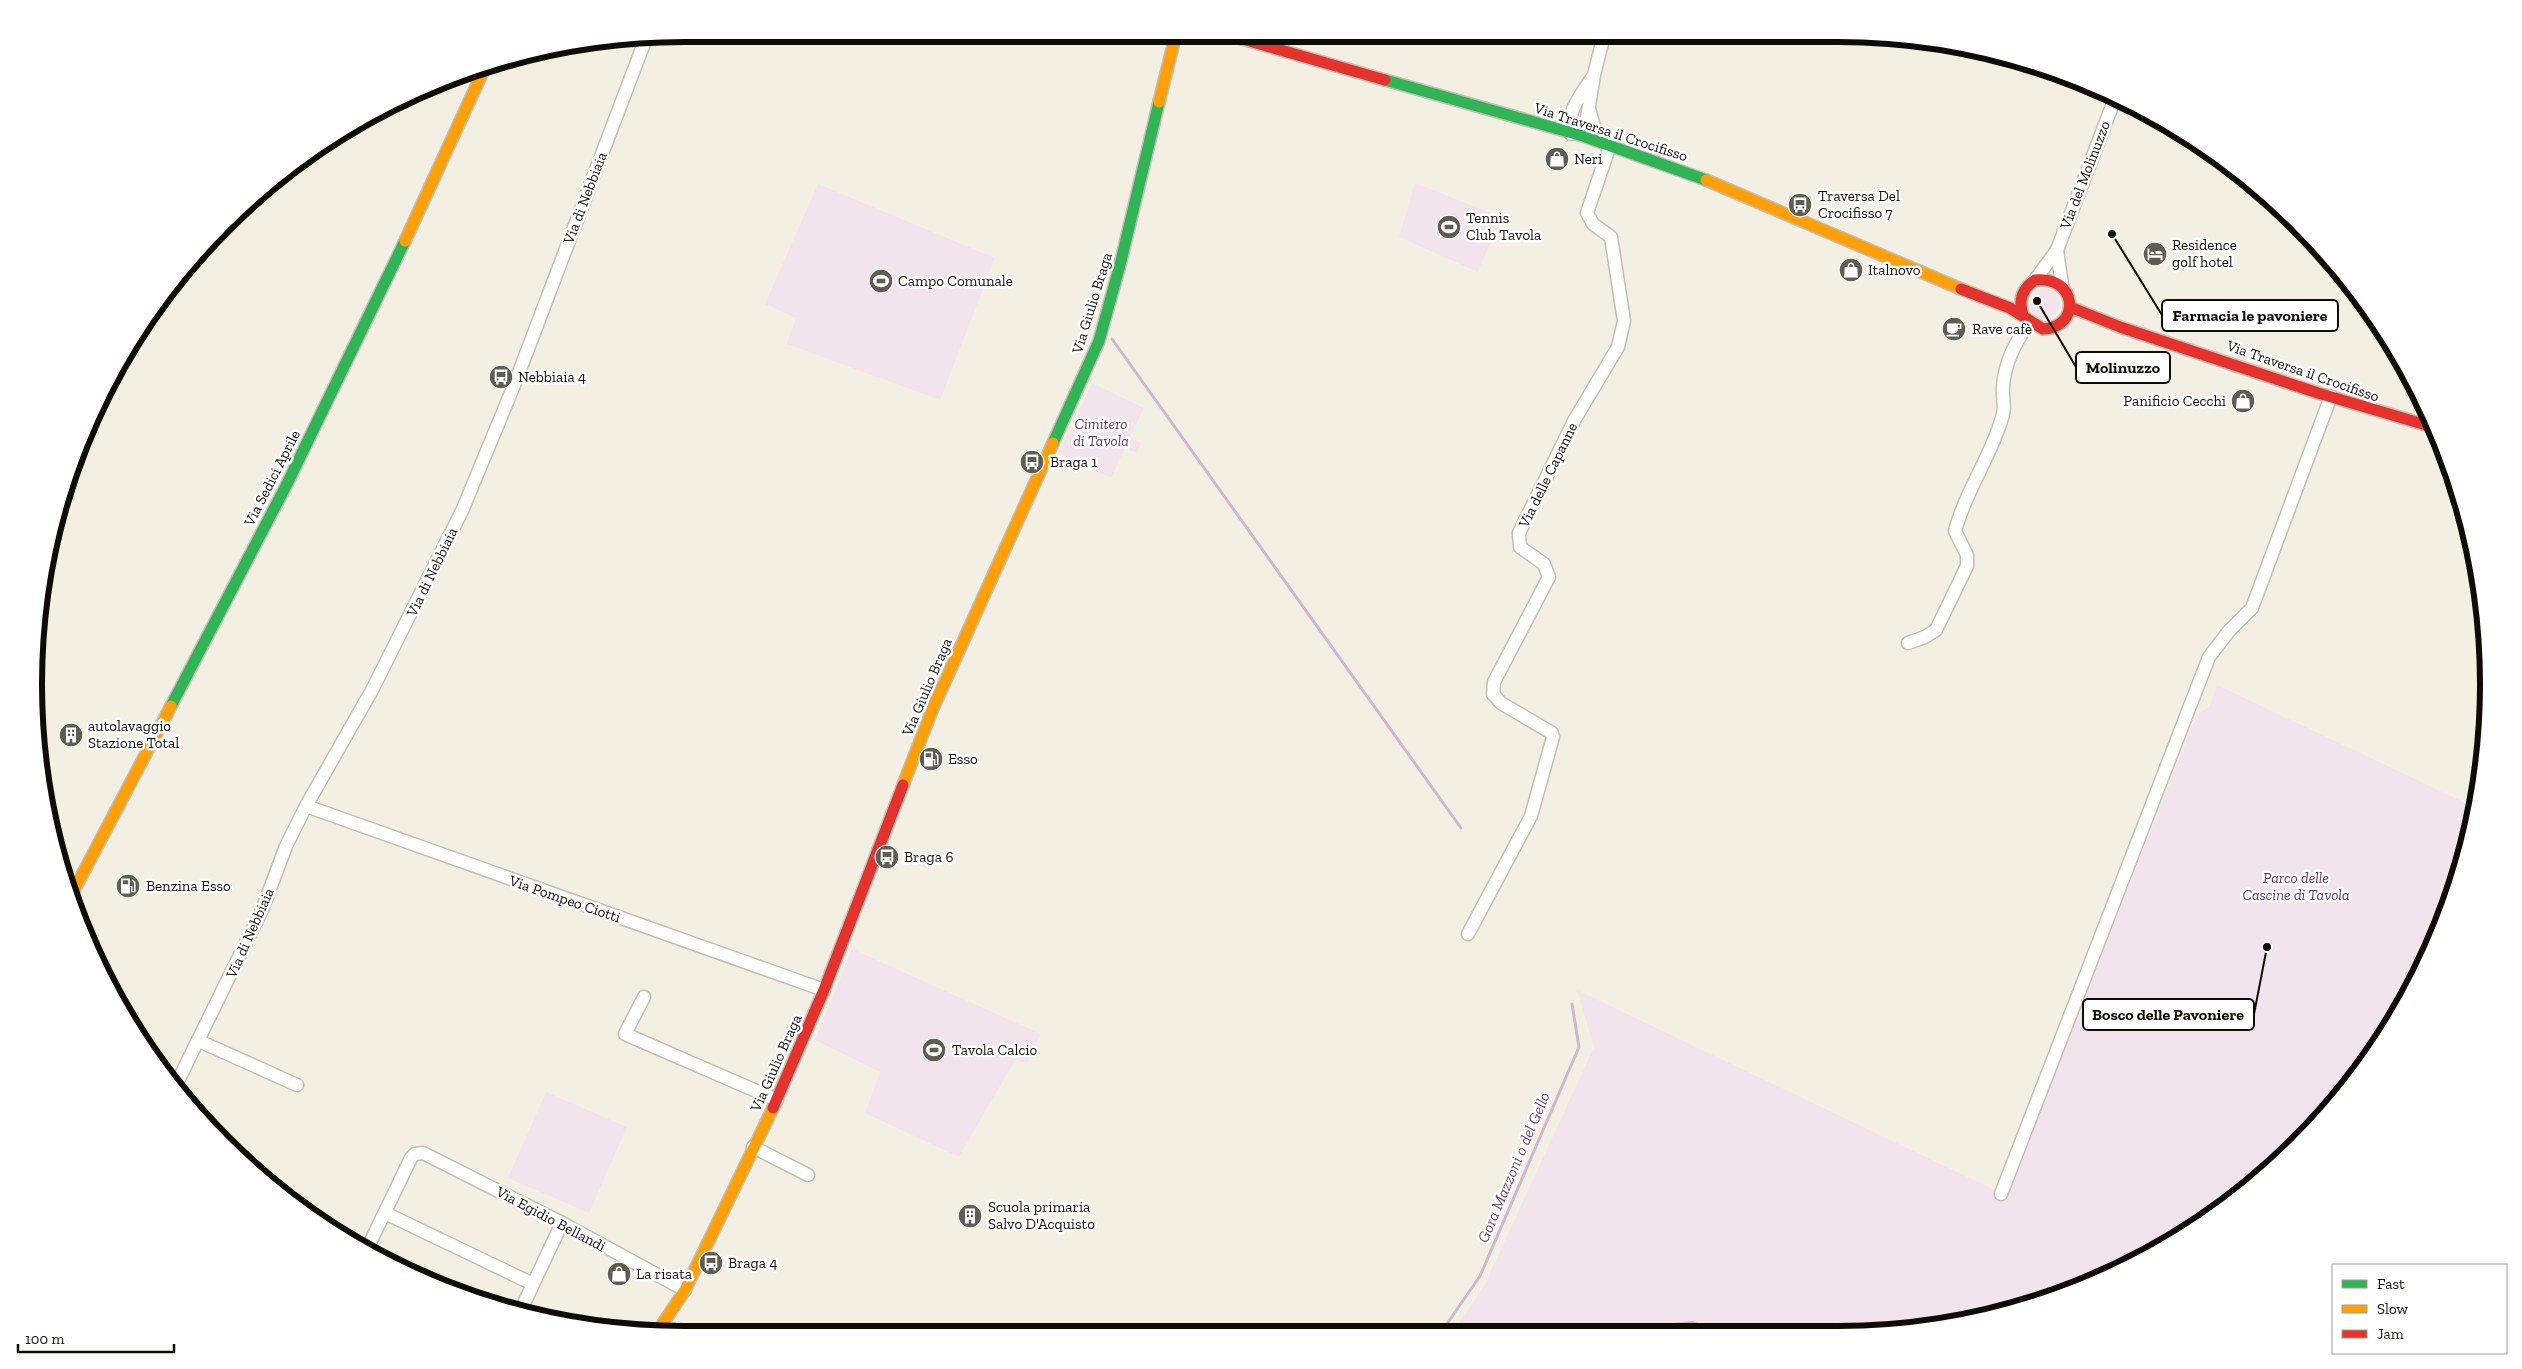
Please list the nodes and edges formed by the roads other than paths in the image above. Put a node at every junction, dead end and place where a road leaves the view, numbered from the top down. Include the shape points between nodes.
1 (1174, 42) edge
2 (1252, 42) edge
3 (1602, 42) edge
4 (644, 44) edge
5 (1594, 75) junction
6 (481, 76) edge
7 (2112, 105) edge
8 (1574, 108) junction
9 (1589, 109) junction
10 (1552, 127) junction
11 (1571, 134) junction
12 (1607, 144) junction
13 (2057, 250) junction
14 (2035, 280) junction
15 (2062, 285) junction
16 (1976, 296) junction
17 (2020, 299) junction
18 (2070, 307) junction
19 (2026, 319) junction
20 (2095, 319) junction
21 (2063, 321) junction
22 (2331, 396) junction
23 (2427, 431) edge
24 (1908, 643) dead end
25 (306, 806) junction
26 (76, 887) edge
27 (1468, 934) dead end
28 (824, 990) junction
29 (644, 997) dead end
30 (199, 1041) junction
31 (179, 1080) edge
32 (297, 1085) dead end
33 (777, 1100) junction
34 (753, 1147) junction
35 (808, 1175) dead end
36 (2001, 1194) dead end
37 (384, 1213) junction
38 (562, 1223) junction
39 (370, 1243) edge
40 (533, 1284) junction
41 (685, 1290) junction
42 (523, 1306) edge
43 (662, 1325) edge

1 - 28 street, Via Giulio Braga via 1115,289 1099,342 933,708
2 - 10 street, Via Traversa il Crocifisso
3 - 5 street
4 - 25 street, Via di Nebbiaia via 490,448 377,682
5 - 8 street
5 - 9 street
6 - 26 street, Via Sedici Aprile via 287,484
7 - 13 street, Via del Molinuzzo
8 - 10 street
8 - 11 street via 1569,122
9 - 11 street via 1584,124
9 - 12 street via 1594,126
10 - 11 street, Via Traversa il Crocifisso
11 - 12 street, Via Traversa il Crocifisso
12 - 16 street, Via Traversa il Crocifisso via 1792,214
12 - 27 street, Via delle Capanne via 1587,213 1592,224 1611,237 1624,321 1618,347 1576,419 1519,533 1520,547 1544,564 1549,577 1494,682 1493,694 1501,703 1552,733 1553,737 1531,816
13 - 14 street, Via del Molinuzzo
13 - 15 street, Via del Molinuzzo
14 - 15 street via 2050,278
14 - 17 street
15 - 18 street via 2070,298
16 - 17 street, Via Traversa il Crocifisso
16 - 19 street, Via Traversa il Crocifisso via 2014,309
17 - 19 street
18 - 20 street, Via Traversa il Crocifisso
18 - 21 street
19 - 21 street, Via Traversa il Crocifisso via 2045,328
19 - 24 street via 2005,373 2003,390 2006,406 2000,426 1968,492 1955,531 1967,555 1967,566 1936,630
20 - 21 street, Via Traversa il Crocifisso
20 - 22 street, Via Traversa il Crocifisso
22 - 23 street, Via Traversa il Crocifisso
22 - 36 street via 2252,608 2228,631 2209,658
25 - 28 street, Via Pompeo Ciotti
25 - 30 street, Via di Nebbiaia via 286,846 262,910
28 - 33 street, Via Giulio Braga
29 - 33 street via 626,1034
30 - 31 street, Via di Nebbiaia
30 - 32 street
33 - 34 street, Via Giulio Braga
34 - 35 street
34 - 41 street, Via Giulio Braga
37 - 38 street, Via Egidio Bellandi via 415,1154 428,1154
37 - 39 street
37 - 40 street
38 - 40 street
38 - 41 street, Via Egidio Bellandi
40 - 42 street
41 - 43 street, Via Giulio Braga

